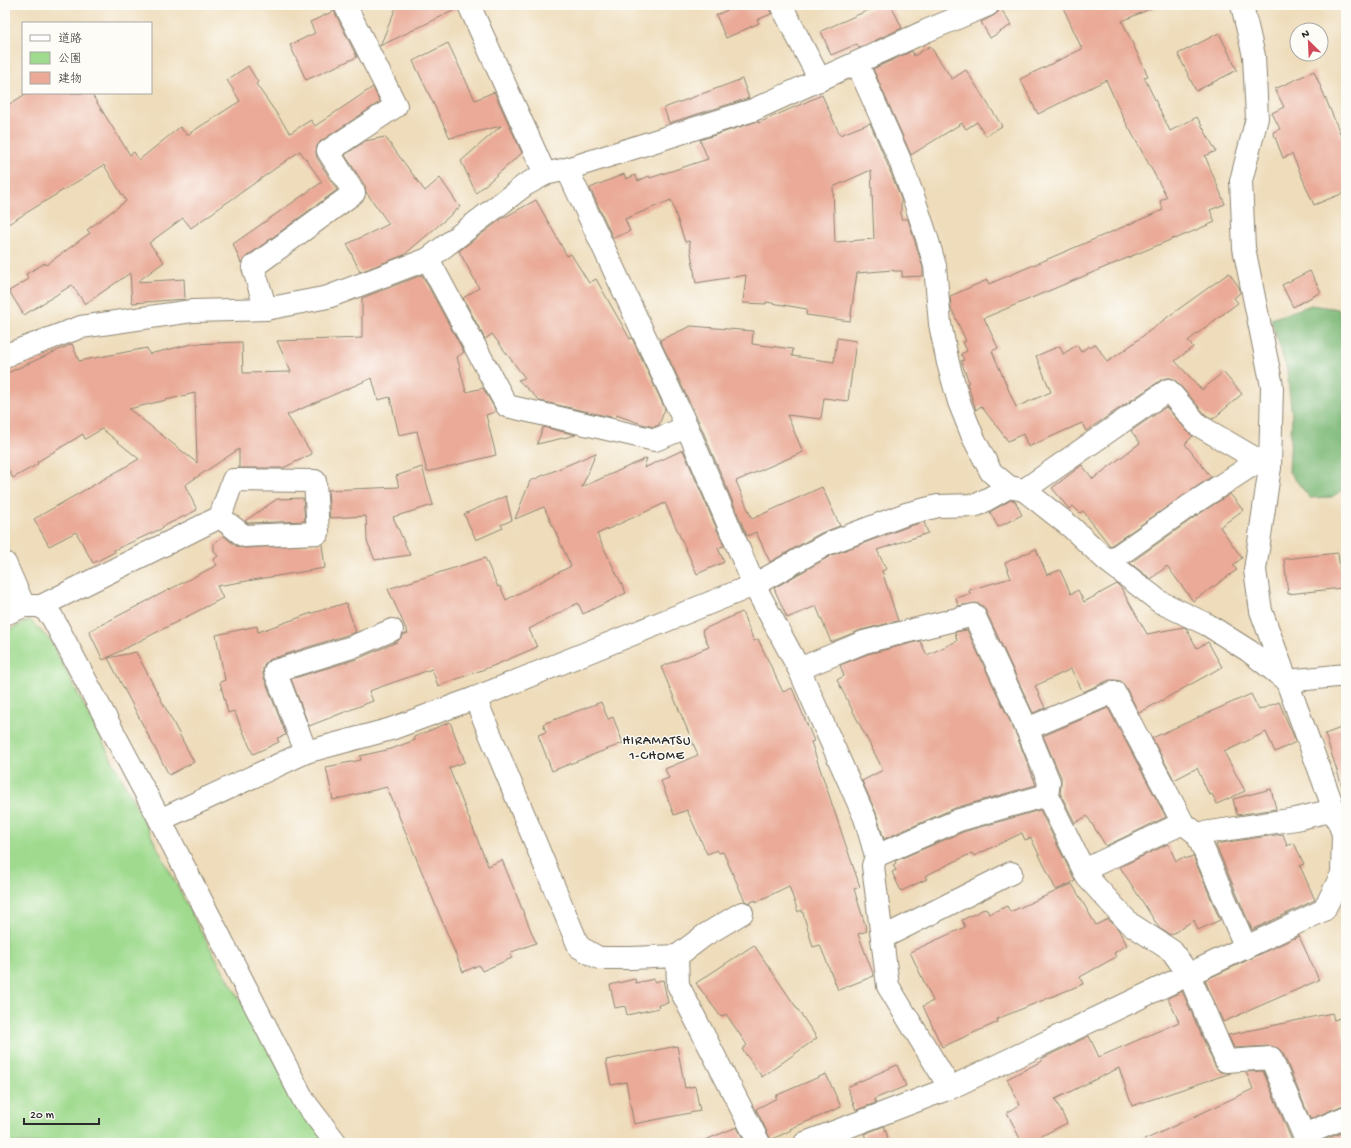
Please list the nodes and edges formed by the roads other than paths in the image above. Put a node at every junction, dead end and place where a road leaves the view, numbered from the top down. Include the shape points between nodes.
1 (345, 5) edge
2 (469, 5) edge
3 (781, 5) edge
4 (988, 5) edge
5 (1242, 5) edge
6 (857, 63) junction
7 (820, 80) junction
8 (567, 169) junction
9 (545, 174) junction
10 (428, 259) junction
11 (266, 309) junction
12 (5, 357) edge
13 (687, 427) junction
14 (1265, 463) junction
15 (1016, 489) junction
16 (220, 517) junction
17 (1110, 562) junction
18 (5, 563) edge
19 (754, 585) junction
20 (23, 609) edge
21 (392, 630) dead end
22 (799, 669) junction
23 (1346, 675) edge
24 (1287, 681) junction
25 (475, 698) junction
26 (1027, 729) junction
27 (306, 752) junction
28 (1047, 795) junction
29 (1334, 810) junction
30 (160, 820) junction
31 (1190, 828) junction
32 (876, 856) junction
33 (1084, 870) junction
34 (1011, 873) dead end
35 (1344, 874) edge
36 (742, 913) dead end
37 (882, 938) junction
38 (1246, 948) junction
39 (677, 956) junction
40 (1189, 975) junction
41 (950, 1088) junction
42 (1346, 1117) edge
43 (1306, 1139) edge
44 (336, 1143) edge
45 (759, 1143) edge
46 (805, 1143) edge

1 - 11 street via 396,106 328,151 354,192 253,267
2 - 9 street
3 - 7 street
4 - 6 street
5 - 14 street via 1254,56 1257,118 1241,181 1244,248 1272,386
6 - 7 street
6 - 15 street via 899,158 927,238 935,266 940,324 959,402 991,472
7 - 8 street via 752,110
8 - 9 street
8 - 13 street
9 - 10 street via 525,186
10 - 11 street via 328,297
10 - 13 street via 507,406 655,440
11 - 12 street via 192,312 81,326
13 - 19 street
14 - 15 street via 1198,425 1168,390
14 - 17 street via 1189,506
14 - 24 street via 1255,570 1261,611
15 - 17 street via 1071,527
15 - 19 street via 977,505 938,506 906,514 827,544
16 - 16 street via 244,536 318,533 315,481 233,480
16 - 20 street
17 - 24 street via 1160,602 1208,625 1249,651
18 - 20 street
19 - 22 street
19 - 25 street
20 - 30 street via 52,617
21 - 27 street via 352,647 275,671
22 - 26 street via 864,642 974,615
22 - 32 street via 865,818
23 - 24 street
24 - 29 street
25 - 27 street via 391,729
25 - 39 street via 579,947 598,958
26 - 28 street via 1049,782
26 - 31 street via 1114,692
27 - 30 street
28 - 32 street via 960,820
28 - 33 street
29 - 31 street via 1296,820
29 - 35 street via 1343,834
30 - 44 street via 304,1101
31 - 33 street
31 - 38 street
32 - 37 street via 873,866
33 - 40 street via 1087,877 1129,923 1172,951
34 - 37 street
35 - 38 street via 1324,910
36 - 39 street via 705,935
37 - 41 street via 888,986
38 - 40 street
39 - 45 street via 678,985
40 - 41 street
40 - 43 street via 1226,1060 1271,1058
41 - 46 street
42 - 43 street

